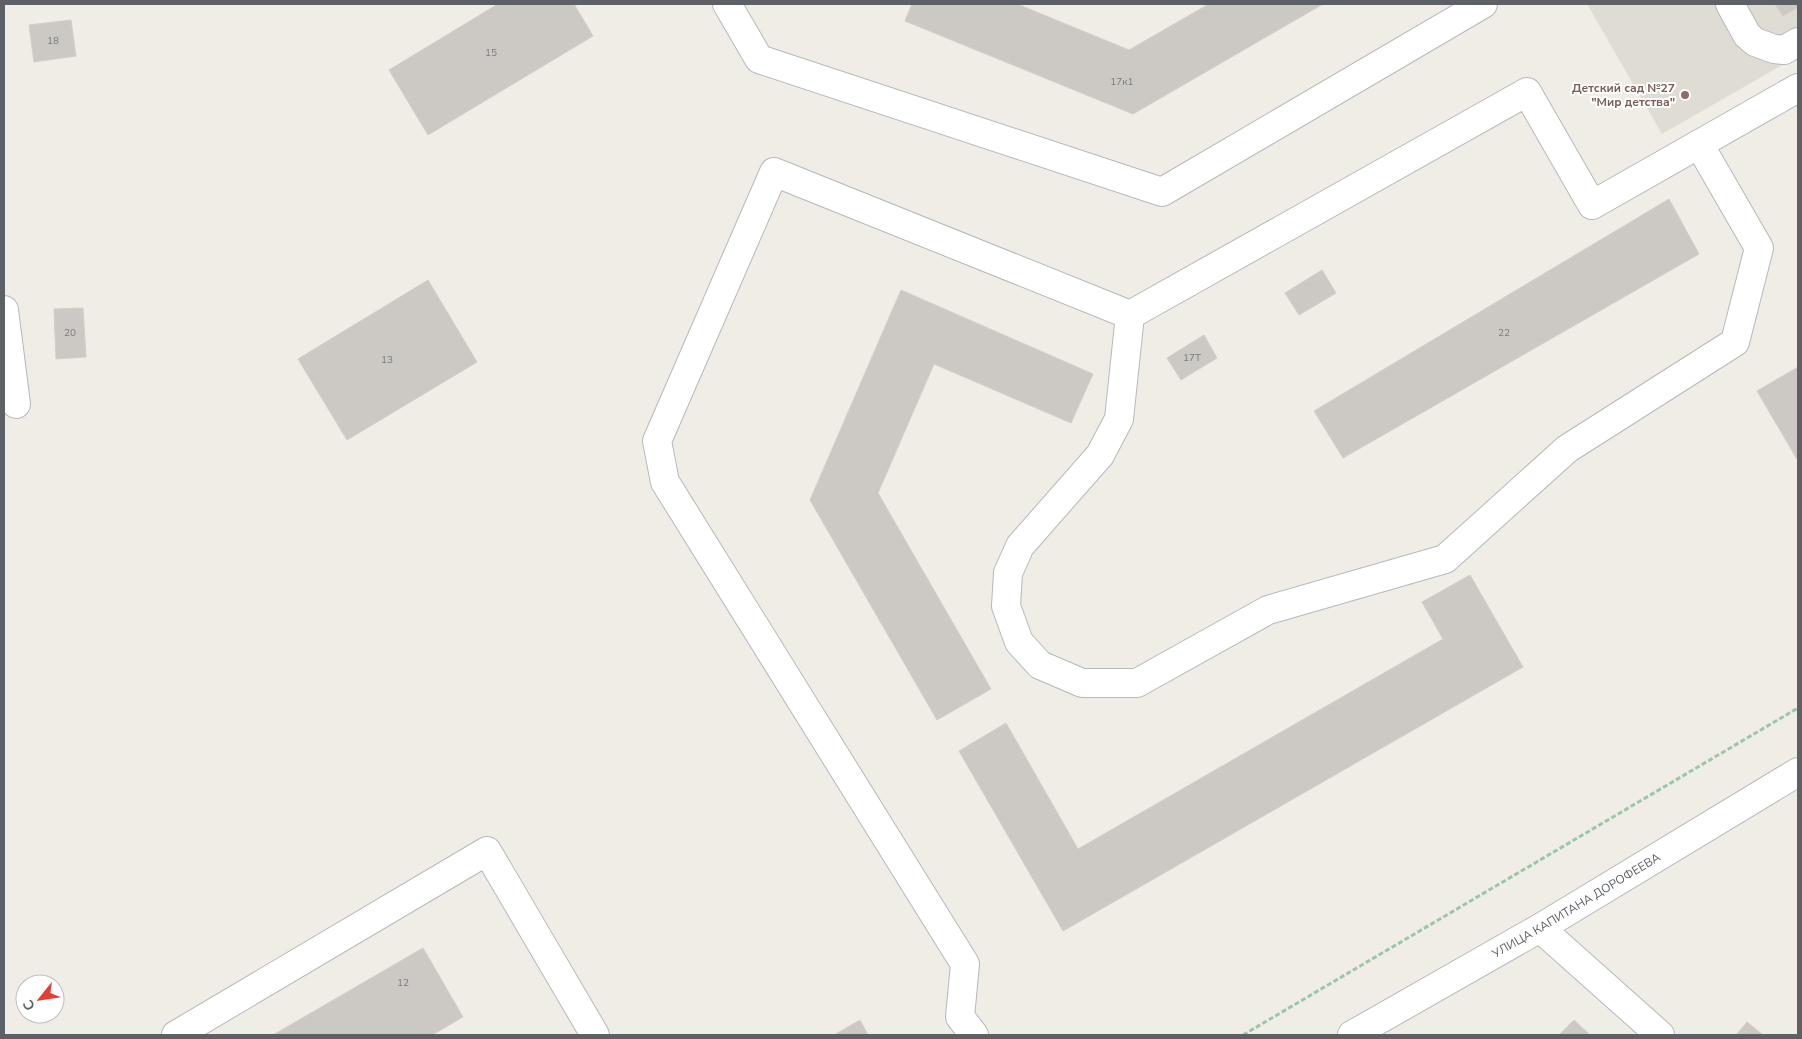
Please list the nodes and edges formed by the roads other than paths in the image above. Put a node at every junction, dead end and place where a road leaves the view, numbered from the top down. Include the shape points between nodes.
1 (727, 4) edge
2 (1483, 4) edge
3 (1730, 4) edge
4 (1798, 42) edge
5 (1798, 88) edge
6 (1699, 144) junction
7 (4, 310) edge
8 (1130, 315) junction
9 (16, 404) dead end
10 (1798, 772) edge
11 (1540, 928) junction
12 (176, 1035) edge
13 (595, 1035) edge
14 (974, 1035) edge
15 (1352, 1035) edge
16 (1660, 1035) edge

1 - 2 street via 759,59 1162,192
3 - 4 street via 1755,42 1774,50 1784,50
5 - 6 street
6 - 8 street via 1592,205 1527,92
6 - 8 street via 1759,248 1735,342 1567,449 1445,559 1268,610 1137,683 1082,683 1040,665 1019,642 1006,606 1008,573 1020,546 1100,455 1119,419
7 - 9 street
8 - 14 street via 774,172 658,441 665,482 965,964 960,1017
10 - 11 street, УЛИЦА КАПИТАНА ДОРОФЕЕВА
11 - 15 street, УЛИЦА КАПИТАНА ДОРОФЕЕВА
11 - 16 street
12 - 13 street via 487,851

